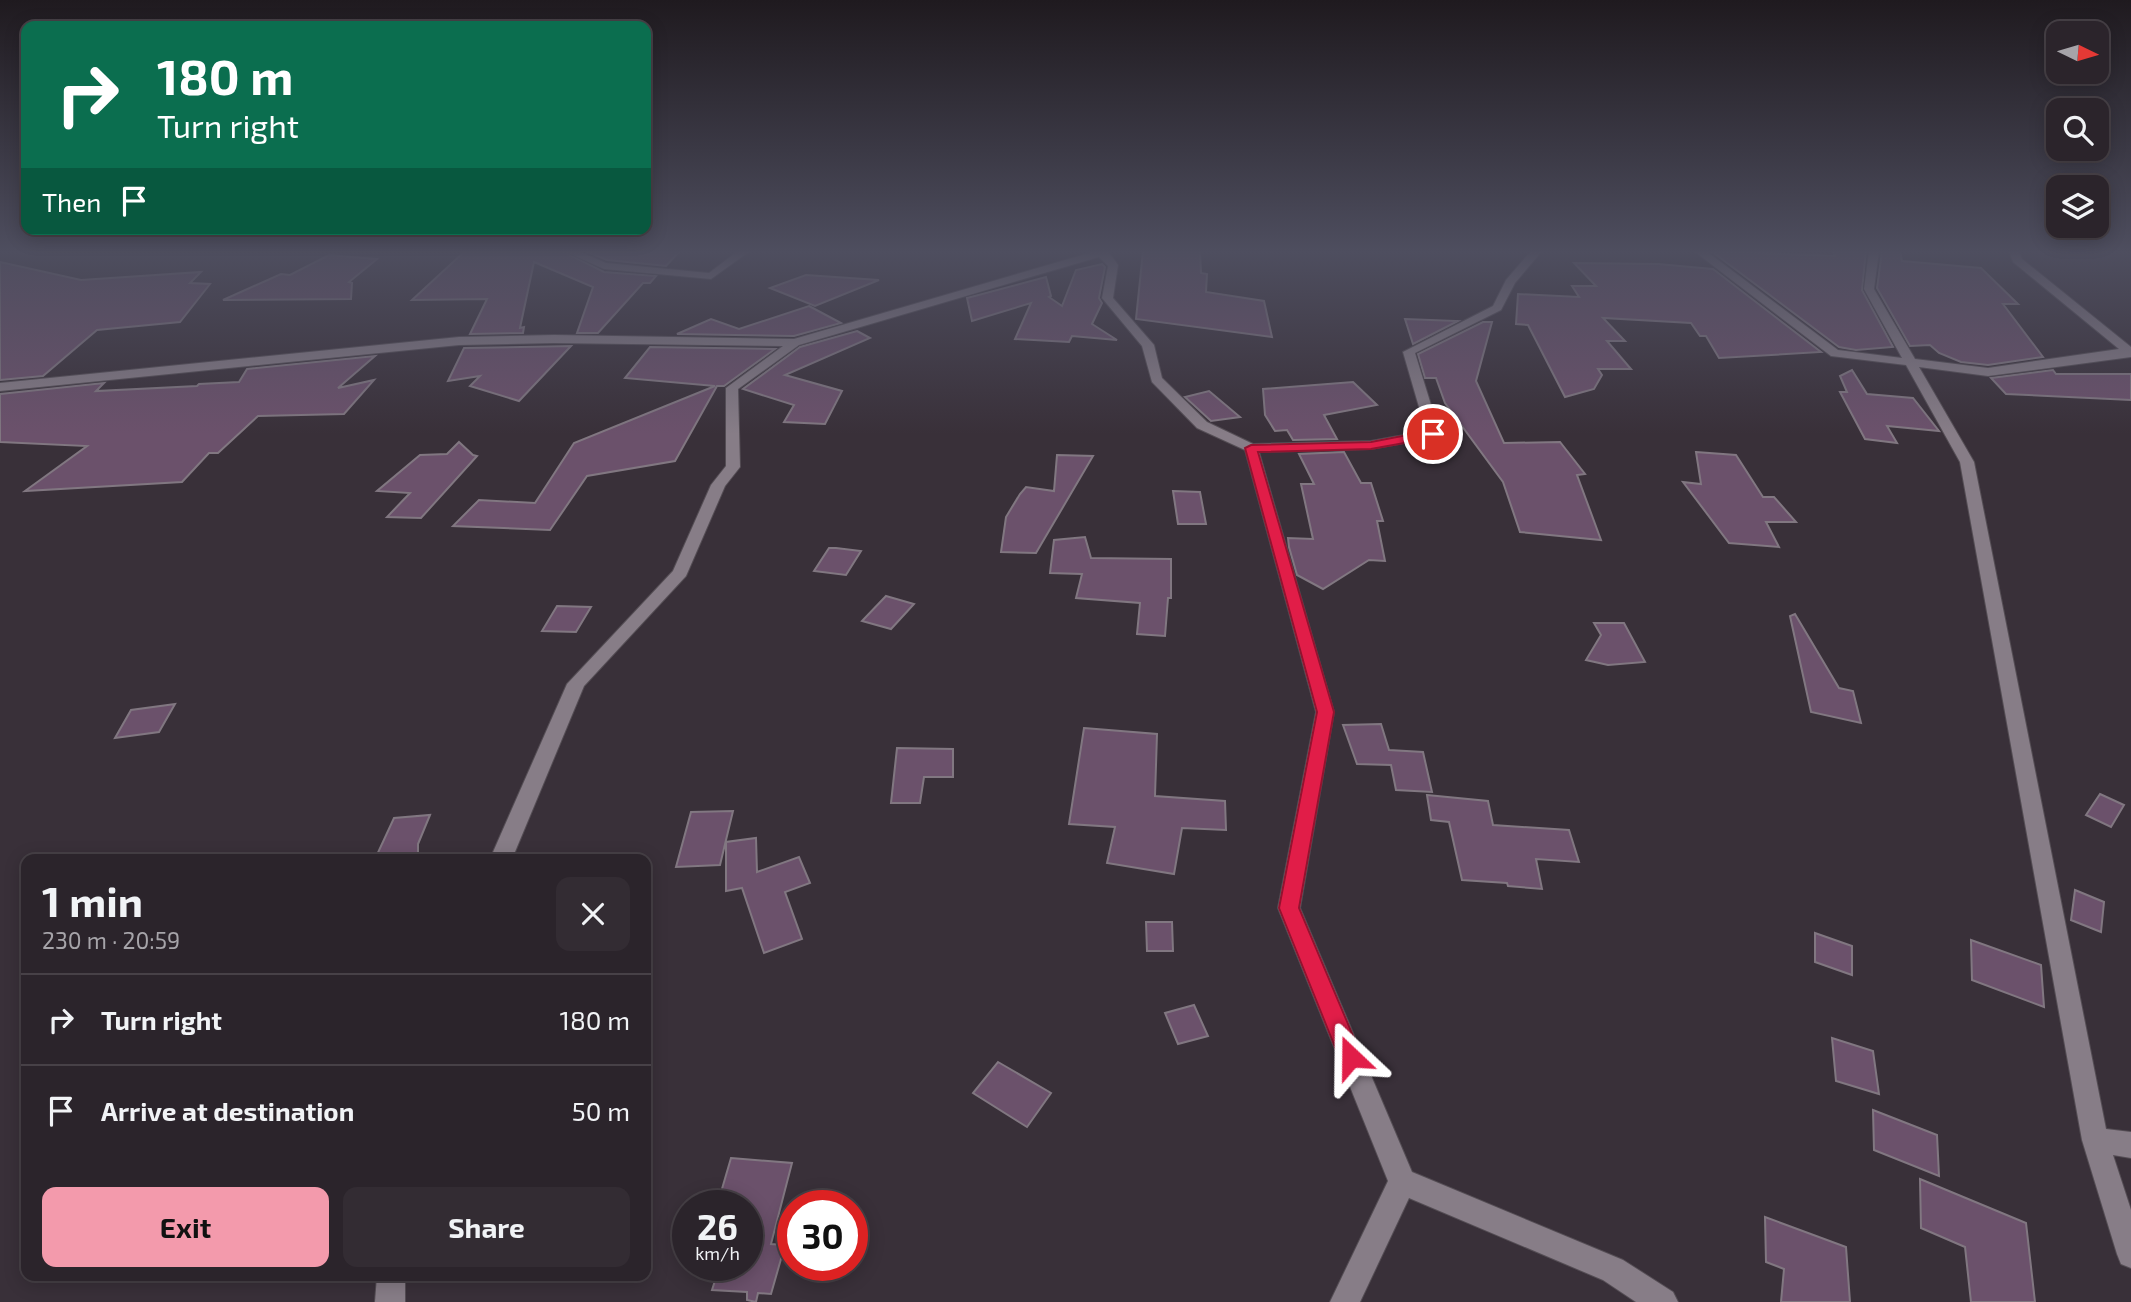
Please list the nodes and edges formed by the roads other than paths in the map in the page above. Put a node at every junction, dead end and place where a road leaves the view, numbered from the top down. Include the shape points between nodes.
1 (900, 312) edge
2 (1119, 312) edge
3 (1489, 312) edge
4 (1780, 312) edge
5 (1883, 312) edge
6 (2080, 312) edge
7 (795, 343) junction
8 (2129, 352) edge
9 (1914, 364) junction
10 (0, 387) edge
11 (1251, 448) junction
12 (503, 854) edge
13 (2095, 1140) junction
14 (2131, 1144) edge
15 (1402, 1182) junction
16 (2131, 1254) edge
17 (391, 1281) edge
18 (390, 1302) edge
19 (1345, 1302) edge
20 (1663, 1302) edge

1 - 7 street
2 - 11 street via 1148,345 1156,379 1202,425
3 - 11 street via 1409,352 1433,434 1371,445
4 - 9 street via 1835,353
5 - 9 street
6 - 8 street
7 - 10 street via 459,341
7 - 12 street via 732,388 733,467 718,485 680,573 576,684
8 - 9 street via 1988,372
9 - 13 street via 1967,462
11 - 15 street via 1325,712 1289,908
13 - 14 street
13 - 16 street
15 - 19 street
15 - 20 street via 1613,1270
17 - 18 street

